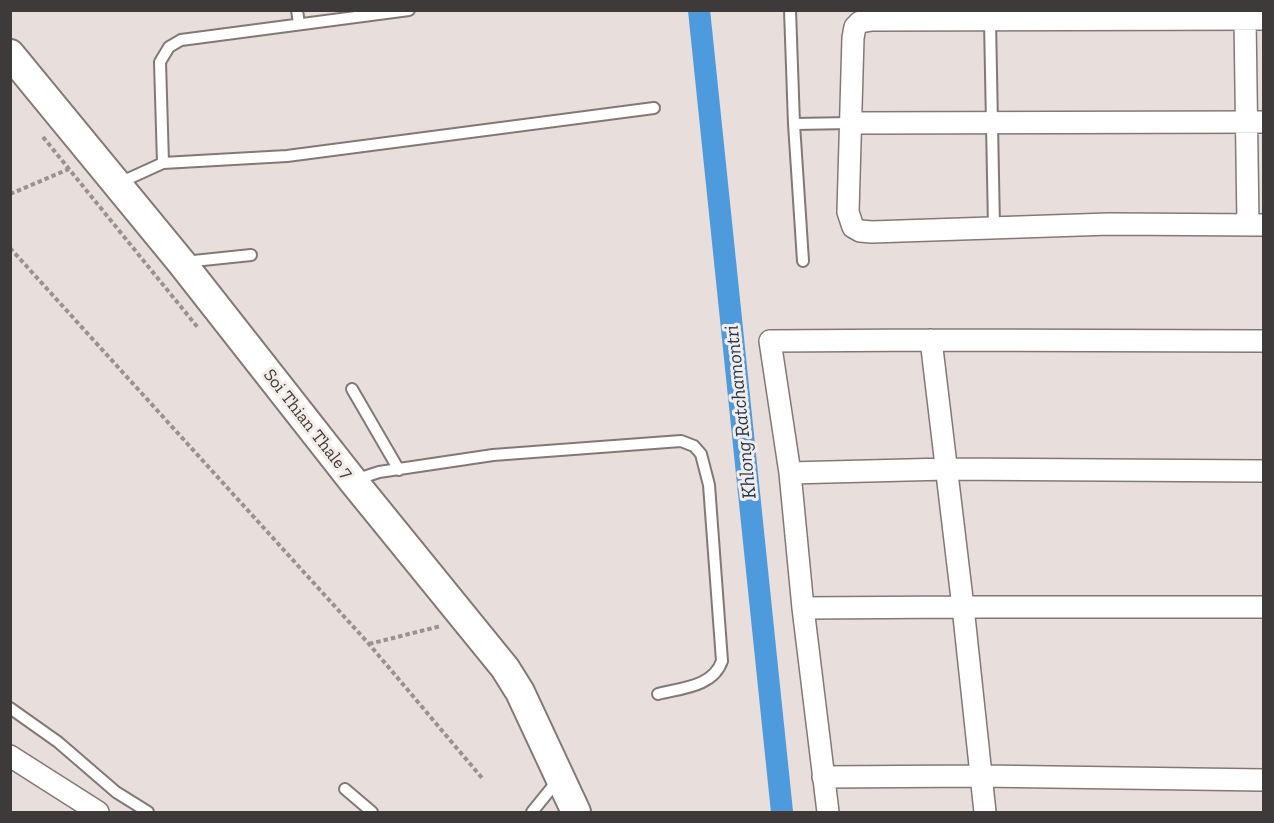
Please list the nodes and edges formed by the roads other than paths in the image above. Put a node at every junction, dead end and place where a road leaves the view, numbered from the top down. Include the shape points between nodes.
1 (297, 10) edge
2 (409, 10) edge
3 (790, 10) edge
4 (1254, 19) edge
5 (990, 21) junction
6 (299, 24) junction
7 (10, 54) edge
8 (654, 108) dead end
9 (1255, 122) edge
10 (851, 123) junction
11 (993, 123) junction
12 (794, 124) junction
13 (163, 163) junction
14 (116, 184) junction
15 (1256, 225) edge
16 (994, 227) junction
17 (251, 255) dead end
18 (803, 261) dead end
19 (181, 262) junction
20 (931, 340) junction
21 (1263, 341) edge
22 (352, 389) dead end
23 (399, 470) junction
24 (946, 470) junction
25 (1263, 471) edge
26 (790, 473) junction
27 (353, 481) junction
28 (963, 607) junction
29 (1263, 607) edge
30 (803, 609) junction
31 (658, 694) dead end
32 (10, 708) edge
33 (10, 756) edge
34 (981, 776) junction
35 (823, 777) junction
36 (561, 778) junction
37 (1263, 780) edge
38 (345, 789) dead end
39 (535, 809) edge
40 (98, 813) edge
41 (148, 813) edge
42 (372, 813) edge
43 (576, 813) edge
44 (828, 813) edge
45 (985, 813) edge

1 - 6 lane
2 - 6 lane
3 - 12 lane
4 - 5 street
4 - 9 street
5 - 10 street via 860,22 853,38
5 - 11 lane
6 - 13 lane via 181,40 169,47 160,62
7 - 14 street, Soi Thian Thale 7
8 - 13 lane via 287,156
9 - 11 street
9 - 15 street
10 - 11 street
10 - 12 lane
10 - 16 street via 848,212 853,227 872,232
11 - 16 lane
12 - 18 lane
13 - 14 lane
14 - 19 street, Soi Thian Thale 7
15 - 16 street
17 - 19 lane
19 - 27 street, Soi Thian Thale 7
20 - 21 street
20 - 24 street
20 - 26 street via 770,341
22 - 23 lane
23 - 27 lane
23 - 31 lane via 493,455 681,441 694,446 701,454 709,485 722,661 706,682
24 - 25 street
24 - 26 street
24 - 28 street
26 - 30 street
27 - 36 street, Soi Thian Thale 7 via 505,668
28 - 29 street
28 - 30 street
28 - 34 street
30 - 35 street
32 - 41 lane
33 - 40 street
34 - 35 street
34 - 37 street
34 - 45 street
35 - 44 street
36 - 39 lane
36 - 43 street, Soi Thian Thale 7
38 - 42 lane

